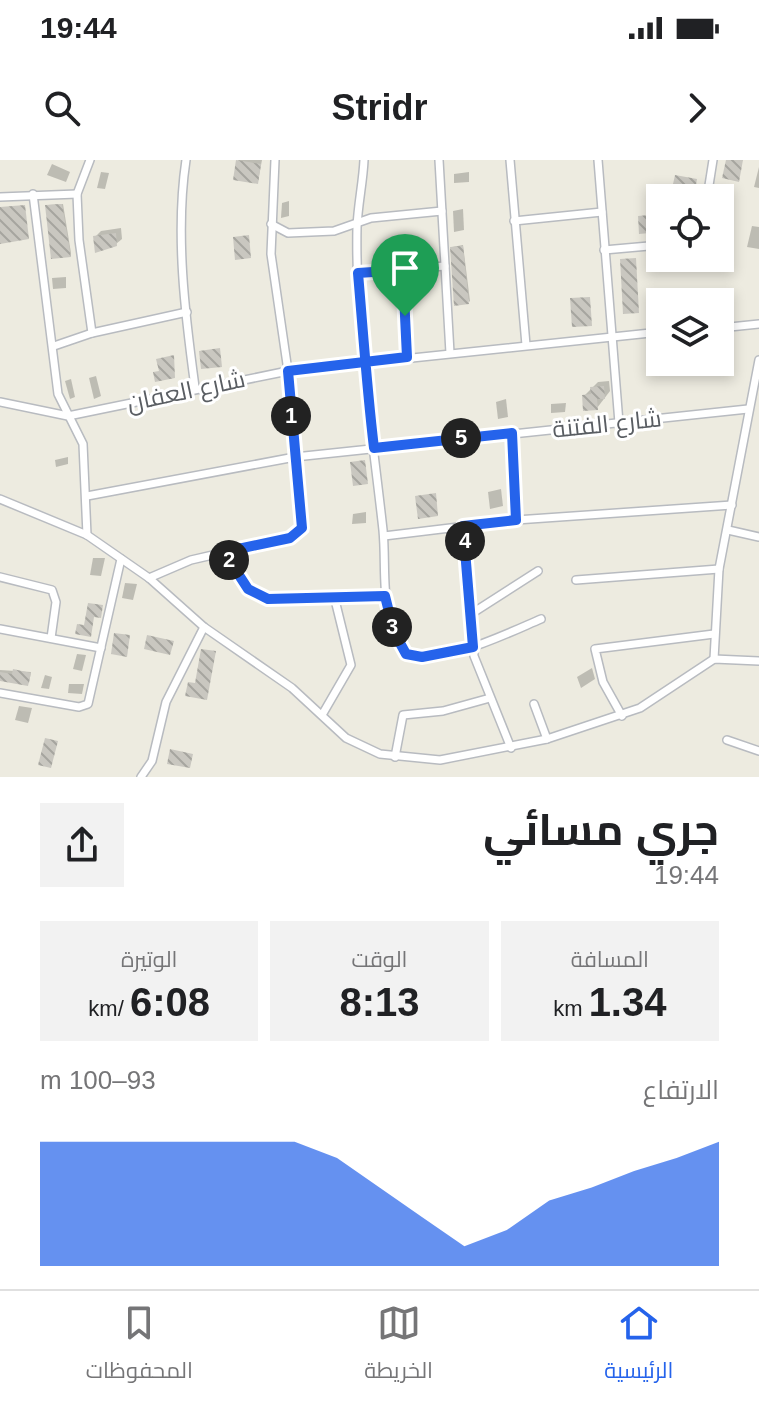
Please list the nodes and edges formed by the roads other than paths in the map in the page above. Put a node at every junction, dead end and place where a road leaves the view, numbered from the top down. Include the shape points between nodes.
1 (90, 160) edge
2 (186, 160) edge
3 (275, 160) edge
4 (364, 160) edge
5 (439, 160) edge
6 (510, 160) edge
7 (598, 160) edge
8 (713, 160) edge
9 (709, 184) edge
10 (33, 194) junction
11 (77, 194) junction
12 (0, 197) edge
13 (442, 211) junction
14 (602, 212) junction
15 (514, 221) junction
16 (271, 224) junction
17 (357, 224) junction
18 (646, 246) edge
19 (604, 250) junction
20 (445, 266) junction
21 (403, 270) junction
22 (358, 273) junction
23 (187, 312) junction
24 (759, 324) edge
25 (734, 327) edge
26 (92, 333) junction
27 (646, 333) edge
28 (610, 336) junction
29 (526, 345) junction
30 (54, 346) junction
31 (450, 353) junction
32 (407, 357) junction
33 (759, 360) edge
34 (365, 361) junction
35 (288, 371) junction
36 (195, 387) junction
37 (0, 402) edge
38 (748, 409) junction
39 (68, 416) junction
40 (619, 423) junction
41 (512, 433) junction
42 (374, 448) junction
43 (295, 457) junction
44 (87, 496) junction
45 (0, 499) edge
46 (732, 505) junction
47 (516, 520) junction
48 (463, 526) junction
49 (728, 530) junction
50 (87, 535) junction
51 (384, 536) junction
52 (759, 537) edge
53 (224, 552) junction
54 (121, 559) junction
55 (719, 569) junction
56 (538, 571) dead end
57 (0, 577) edge
58 (149, 578) junction
59 (576, 580) dead end
60 (385, 596) junction
61 (335, 600) junction
62 (471, 614) junction
63 (541, 619) dead end
64 (204, 627) junction
65 (0, 629) edge
66 (714, 634) junction
67 (51, 638) junction
68 (473, 647) junction
69 (101, 648) junction
70 (714, 659) junction
71 (759, 661) edge
72 (0, 693) edge
73 (490, 698) junction
74 (534, 704) dead end
75 (322, 715) junction
76 (622, 716) junction
77 (547, 739) junction
78 (727, 740) dead end
79 (511, 748) junction
80 (759, 751) edge
81 (395, 757) junction
82 (141, 777) edge

1 - 11 street
2 - 23 street via 182,214
3 - 16 street
4 - 17 street
5 - 13 street
6 - 15 street
7 - 14 street
8 - 9 street
10 - 11 street
10 - 12 street
10 - 30 street
11 - 26 street
13 - 17 street
13 - 20 street
14 - 15 street
14 - 19 street
15 - 29 street
16 - 17 street via 288,233 342,230
16 - 35 street via 271,262
17 - 22 street
18 - 19 street
19 - 28 street
20 - 21 street
20 - 31 street
21 - 22 street
21 - 32 street
22 - 34 street
23 - 26 street
23 - 36 street
24 - 25 street
26 - 30 street
27 - 28 street, شارع العفان
28 - 29 street, شارع العفان
28 - 40 street
29 - 31 street, شارع العفان
30 - 39 street via 58,394
31 - 32 street, شارع العفان
32 - 34 street, شارع العفان
33 - 38 street
34 - 35 street, شارع العفان
34 - 42 street
35 - 36 street, شارع العفان
35 - 43 street
36 - 39 street, شارع العفان
37 - 39 street, شارع العفان
38 - 40 street, شارع الفتنة
38 - 46 street
39 - 44 street via 83,444
40 - 41 street, شارع الفتنة
41 - 42 street, شارع الفتنة
41 - 47 street
42 - 43 street, شارع الفتنة
42 - 51 street
43 - 44 street, شارع الفتنة
43 - 53 street via 300,533
44 - 50 street
45 - 50 street
46 - 47 street
46 - 49 street
47 - 48 street
48 - 51 street
48 - 62 street
49 - 52 street
49 - 55 street
50 - 54 street
51 - 60 street
53 - 58 street
53 - 61 street via 248,589 261,598
54 - 58 street
54 - 69 street
55 - 59 street
55 - 66 street
56 - 62 street
57 - 67 street via 52,590 56,602
58 - 64 street
60 - 61 street
60 - 68 street via 396,639 409,656
61 - 75 street via 351,665
62 - 68 street
63 - 68 street
64 - 75 street via 276,675
64 - 82 street via 166,702 152,761
65 - 67 street
66 - 70 street
66 - 76 street via 595,649 603,682
67 - 69 street
68 - 73 street
69 - 72 street via 86,706
70 - 71 street
70 - 76 street
73 - 79 street
73 - 81 street via 403,715
74 - 77 street
75 - 81 street via 356,745
76 - 77 street
77 - 79 street
78 - 80 street
79 - 81 street via 440,760

